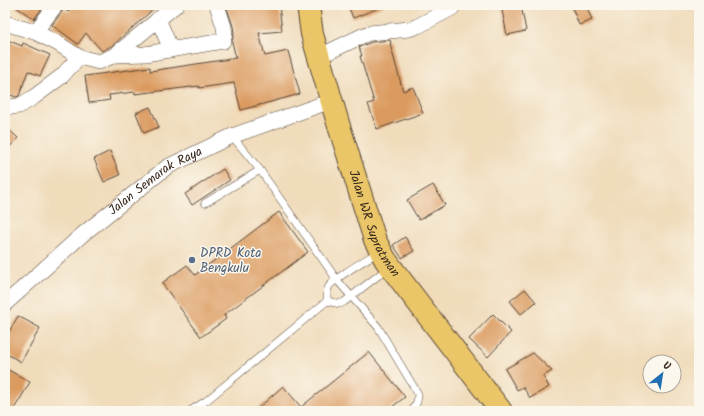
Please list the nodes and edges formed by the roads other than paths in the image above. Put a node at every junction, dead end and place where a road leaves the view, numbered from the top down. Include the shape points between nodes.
1 (56, 5) edge
2 (176, 5) edge
3 (217, 5) edge
4 (308, 5) edge
5 (452, 8) dead end
6 (158, 20) junction
7 (5, 23) edge
8 (34, 32) junction
9 (171, 49) junction
10 (115, 55) junction
11 (79, 57) junction
12 (318, 57) junction
13 (331, 101) junction
14 (5, 106) edge
15 (232, 136) junction
16 (260, 170) junction
17 (205, 203) dead end
18 (385, 259) junction
19 (337, 280) junction
20 (351, 297) junction
21 (327, 301) junction
22 (5, 304) edge
23 (190, 411) edge
24 (412, 411) edge
25 (502, 411) edge

1 - 8 street
2 - 6 street
3 - 9 street via 226,34 223,41
4 - 12 highway, Jalan WR Supratman
5 - 12 street via 418,26 370,33
6 - 9 street
6 - 10 street
7 - 8 street
8 - 11 street
9 - 10 street via 145,54
10 - 11 street via 99,62
11 - 14 street via 62,76 34,97 19,106
12 - 13 highway, Jalan WR Supratman
13 - 15 street, Jalan Semarak Raya
13 - 18 highway, Jalan WR Supratman via 375,240
15 - 16 lane
15 - 22 street, Jalan Semarak Raya via 167,166 83,234
16 - 17 lane
16 - 19 lane
18 - 19 lane via 354,267
18 - 20 lane
18 - 25 highway, Jalan WR Supratman
19 - 20 lane
19 - 21 lane via 328,288
20 - 21 lane via 340,304
20 - 24 lane via 378,327 418,394 418,402
21 - 23 lane via 206,401

